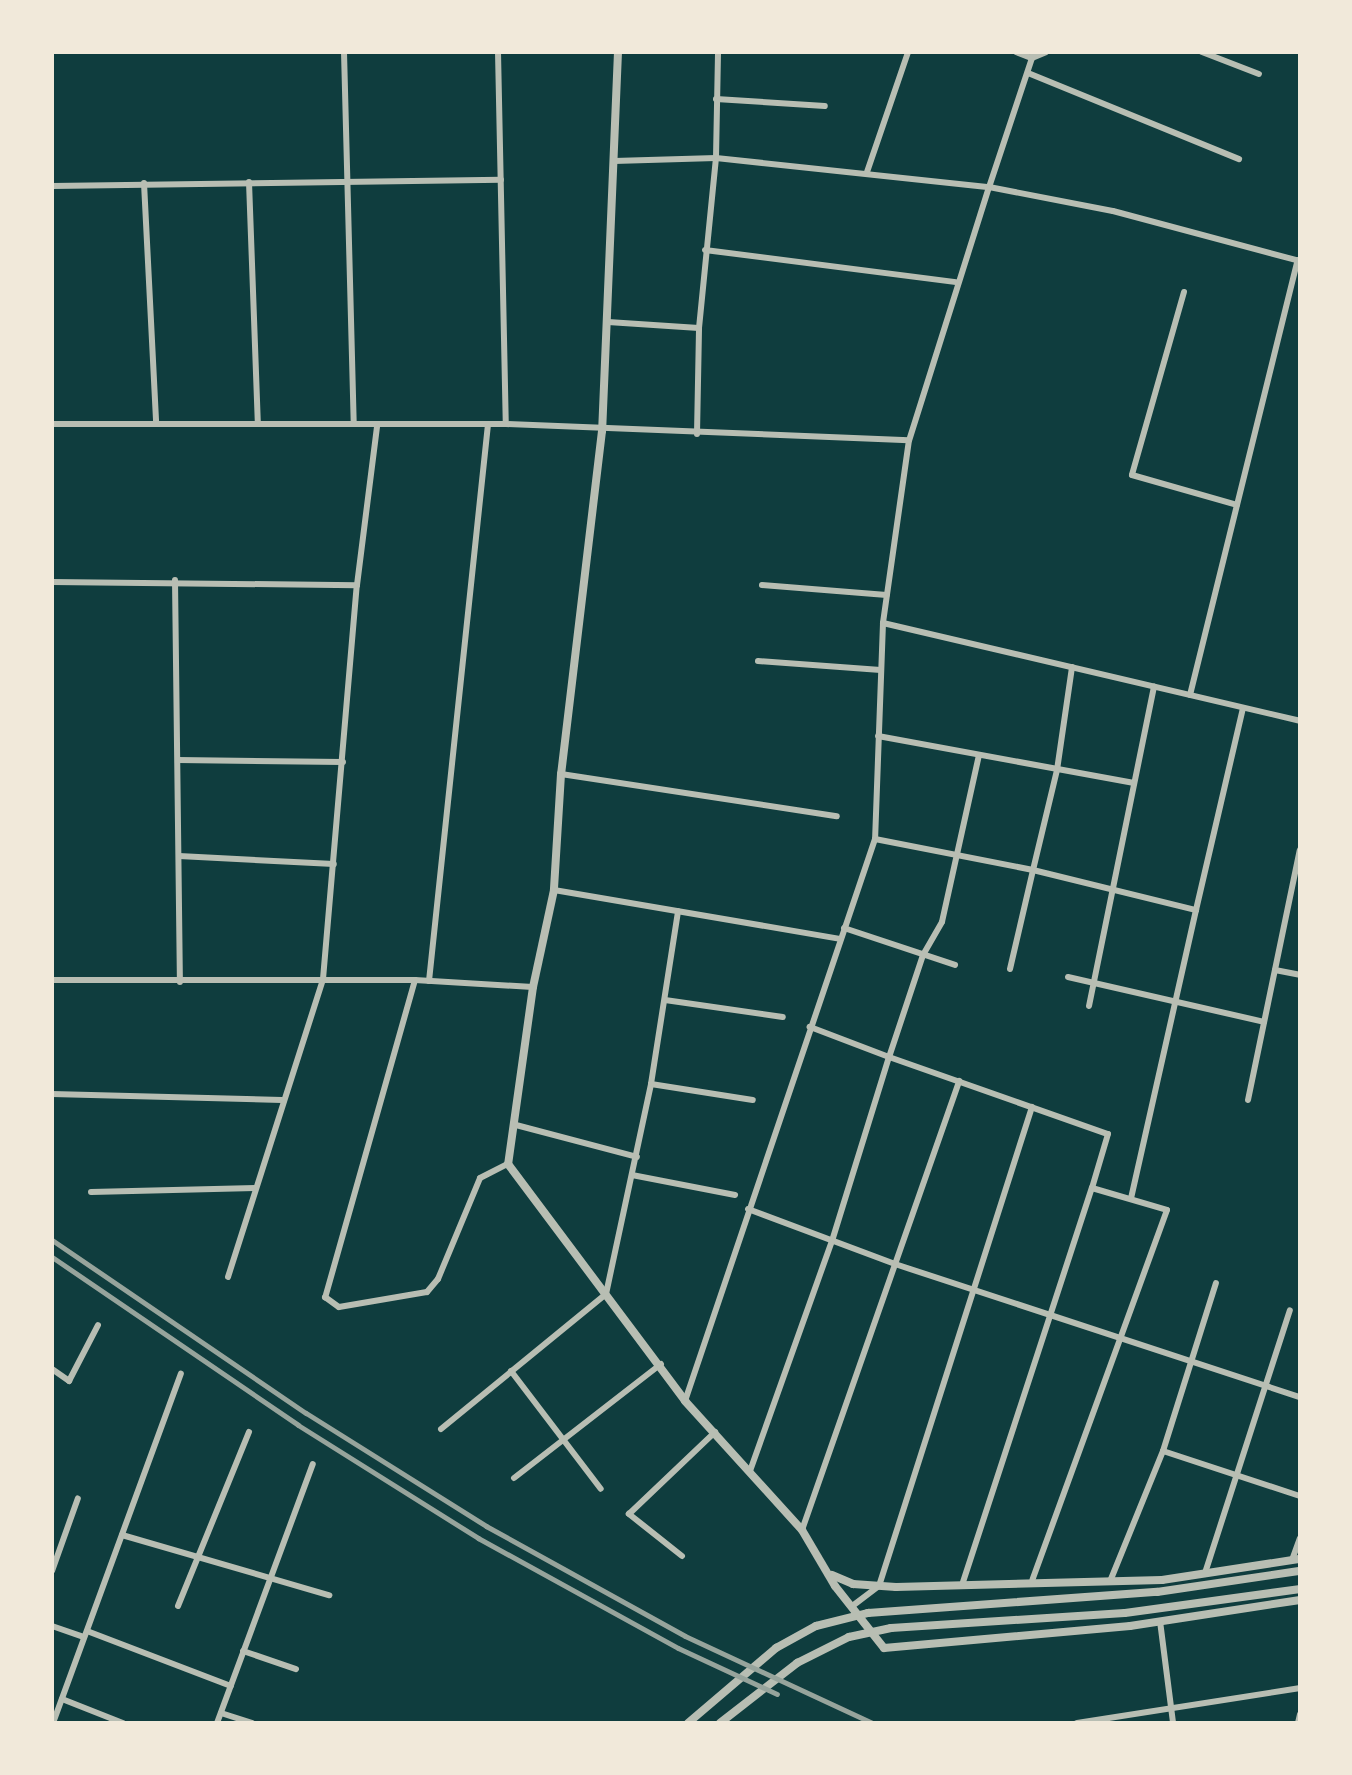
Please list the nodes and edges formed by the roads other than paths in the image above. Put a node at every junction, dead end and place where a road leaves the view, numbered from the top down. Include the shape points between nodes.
1 (344, 52) edge
2 (498, 52) edge
3 (618, 52) edge
4 (718, 52) edge
5 (908, 52) edge
6 (1016, 52) edge
7 (1046, 52) edge
8 (1202, 52) edge
9 (1033, 55) edge
10 (1028, 73) junction
11 (1259, 74) dead end
12 (716, 99) junction
13 (825, 106) dead end
14 (716, 158) junction
15 (1239, 159) dead end
16 (614, 161) junction
17 (867, 172) junction
18 (501, 180) junction
19 (249, 182) junction
20 (144, 183) junction
21 (348, 183) junction
22 (52, 186) edge
23 (989, 187) junction
24 (705, 250) junction
25 (1299, 261) edge
26 (956, 282) junction
27 (1184, 292) dead end
28 (608, 322) junction
29 (699, 328) junction
30 (156, 422) junction
31 (52, 424) edge
32 (258, 424) junction
33 (354, 424) junction
34 (488, 424) junction
35 (506, 424) junction
36 (377, 426) junction
37 (602, 431) junction
38 (697, 434) junction
39 (909, 440) junction
40 (1237, 505) junction
41 (175, 580) junction
42 (52, 582) edge
43 (357, 585) junction
44 (762, 585) dead end
45 (887, 595) junction
46 (883, 623) junction
47 (758, 661) dead end
48 (1072, 667) junction
49 (881, 670) junction
50 (1154, 687) junction
51 (1190, 695) junction
52 (1243, 708) junction
53 (1300, 721) edge
54 (878, 736) junction
55 (979, 755) junction
56 (178, 760) junction
57 (343, 762) junction
58 (1057, 770) junction
59 (561, 774) junction
60 (1133, 783) junction
61 (837, 816) dead end
62 (875, 839) junction
63 (1300, 850) edge
64 (958, 855) junction
65 (179, 856) junction
66 (334, 864) junction
67 (1033, 870) junction
68 (554, 890) junction
69 (1114, 891) junction
70 (1196, 910) junction
71 (678, 911) junction
72 (844, 928) junction
73 (840, 939) junction
74 (923, 955) junction
75 (955, 965) dead end
76 (1010, 969) dead end
77 (1275, 970) junction
78 (1300, 975) edge
79 (1068, 977) dead end
80 (323, 979) junction
81 (52, 980) edge
82 (415, 980) junction
83 (429, 981) junction
84 (180, 982) junction
85 (1094, 983) junction
86 (533, 987) junction
87 (665, 1000) junction
88 (1175, 1004) junction
89 (1089, 1006) dead end
90 (783, 1017) dead end
91 (1264, 1022) junction
92 (810, 1027) junction
93 (889, 1057) junction
94 (959, 1081) junction
95 (651, 1084) junction
96 (52, 1094) edge
97 (282, 1100) junction
98 (753, 1100) dead end
99 (1248, 1100) dead end
100 (1032, 1107) junction
101 (516, 1125) junction
102 (637, 1157) junction
103 (508, 1164) junction
104 (632, 1175) junction
105 (255, 1188) junction
106 (1092, 1188) junction
107 (91, 1192) dead end
108 (735, 1195) dead end
109 (1131, 1199) junction
110 (748, 1209) junction
111 (832, 1241) junction
112 (895, 1264) junction
113 (228, 1277) dead end
114 (1216, 1283) dead end
115 (972, 1288) junction
116 (606, 1294) junction
117 (1290, 1310) dead end
118 (1049, 1314) junction
119 (98, 1325) dead end
120 (1123, 1337) junction
121 (1191, 1362) junction
122 (661, 1364) junction
123 (52, 1369) edge
124 (511, 1371) junction
125 (181, 1374) dead end
126 (1266, 1386) junction
127 (1300, 1397) edge
128 (685, 1401) junction
129 (441, 1429) dead end
130 (715, 1431) junction
131 (249, 1432) dead end
132 (565, 1438) junction
133 (1163, 1451) junction
134 (313, 1464) dead end
135 (750, 1471) junction
136 (1237, 1474) junction
137 (514, 1478) dead end
138 (601, 1489) dead end
139 (1300, 1496) edge
140 (78, 1498) dead end
141 (802, 1530) junction
142 (122, 1535) junction
143 (1300, 1538) edge
144 (682, 1556) dead end
145 (197, 1557) junction
146 (1296, 1560) edge
147 (52, 1571) edge
148 (1300, 1571) edge
149 (1205, 1573) junction
150 (832, 1575) junction
151 (269, 1578) junction
152 (1033, 1579) junction
153 (1111, 1579) junction
154 (963, 1582) junction
155 (879, 1586) junction
156 (1300, 1589) edge
157 (329, 1595) dead end
158 (1300, 1600) edge
159 (178, 1606) dead end
160 (851, 1607) junction
161 (1160, 1621) junction
162 (52, 1626) edge
163 (86, 1634) junction
164 (243, 1651) junction
165 (296, 1669) dead end
166 (231, 1686) junction
167 (1300, 1688) edge
168 (62, 1699) junction
169 (1172, 1707) junction
170 (221, 1713) junction
171 (1300, 1714) edge
172 (53, 1723) edge
173 (123, 1723) edge
174 (217, 1723) edge
175 (252, 1723) edge
176 (688, 1723) edge
177 (720, 1723) edge
178 (1077, 1723) edge
179 (1173, 1723) edge
180 (1298, 1723) edge

1 - 21 street
2 - 18 street
3 - 16 street
4 - 12 street
5 - 17 street
6 - 9 street
7 - 9 street
8 - 11 street
9 - 10 street
10 - 15 street
10 - 23 street
12 - 13 street
12 - 14 street
14 - 16 street
14 - 17 street
14 - 24 street
16 - 28 street
17 - 23 street
18 - 21 street
18 - 35 street
19 - 20 street
19 - 21 street
19 - 32 street
20 - 22 street
20 - 30 street
21 - 33 street
23 - 25 street via 1113,211
23 - 26 street
24 - 26 street
24 - 29 street
25 - 40 street
26 - 39 street
27 - 40 street via 1132,475
28 - 29 street
28 - 37 street
29 - 38 street
30 - 31 street
30 - 32 street
32 - 33 street
33 - 36 street
34 - 35 street
34 - 36 street
34 - 83 street
35 - 37 street
36 - 43 street
37 - 38 street
37 - 59 street
38 - 39 street
39 - 45 street
40 - 51 street
41 - 42 street
41 - 43 street
41 - 56 street
43 - 57 street
44 - 45 street
45 - 46 street
46 - 48 street
46 - 49 street
47 - 49 street
48 - 50 street
48 - 58 street
49 - 54 street
50 - 51 street
50 - 60 street
51 - 52 street
52 - 53 street
52 - 70 street
54 - 55 street
54 - 62 street
55 - 58 street
55 - 64 street
56 - 57 street
56 - 65 street
57 - 66 street
58 - 60 street
58 - 67 street
59 - 61 street
59 - 68 street
60 - 69 street
62 - 64 street
62 - 72 street
63 - 77 street
64 - 67 street
64 - 74 street via 942,922
65 - 66 street
65 - 84 street
66 - 80 street
67 - 69 street
67 - 76 street
68 - 71 street
68 - 86 street
69 - 70 street
69 - 85 street
70 - 88 street
71 - 73 street
71 - 87 street
72 - 73 street
72 - 74 street
73 - 92 street
74 - 75 street
74 - 93 street
77 - 78 street
77 - 91 street
79 - 85 street
80 - 82 street
80 - 84 street
80 - 97 street
81 - 84 street
82 - 83 street
82 - 103 street via 325,1297 339,1307 427,1292 438,1279 480,1178
83 - 86 street
85 - 88 street
85 - 89 street
86 - 101 street
87 - 90 street
87 - 95 street
88 - 91 street
88 - 109 street
91 - 99 street
92 - 93 street
92 - 110 street
93 - 94 street
93 - 111 street
94 - 100 street
94 - 112 street
95 - 98 street
95 - 102 street
96 - 97 street
97 - 105 street
100 - 106 street via 1108,1134
100 - 115 street
101 - 102 street
101 - 103 street
102 - 104 street
103 - 116 street
104 - 108 street
104 - 116 street
105 - 107 street
105 - 113 street
106 - 109 street
106 - 118 street
109 - 120 street via 1167,1210
110 - 111 street
110 - 128 street
111 - 112 street
111 - 135 street
112 - 115 street
112 - 141 street
114 - 121 street
115 - 118 street
115 - 155 street
116 - 122 street
116 - 124 street
117 - 126 street
118 - 120 street
118 - 154 street
119 - 123 street via 69,1381
120 - 121 street
120 - 152 street
121 - 126 street
121 - 133 street
122 - 128 street
122 - 132 street
124 - 129 street
124 - 132 street
125 - 142 street
126 - 127 street
126 - 136 street
128 - 130 street
130 - 135 street
130 - 144 street via 629,1514
131 - 145 street
132 - 137 street
132 - 138 street
133 - 136 street
133 - 153 street
134 - 151 street
135 - 141 street
136 - 139 street
136 - 149 street
140 - 147 street
141 - 150 street
142 - 145 street
142 - 163 street
143 - 146 street
145 - 151 street
145 - 159 street
146 - 149 street
148 - 176 street via 1157,1592 855,1616 816,1626 776,1648
149 - 153 street
150 - 155 street
150 - 160 street
151 - 157 street
151 - 164 street
152 - 153 street
152 - 154 street
154 - 155 street
155 - 160 street
156 - 177 street via 1125,1613 907,1627 849,1637 797,1663
158 - 161 street
160 - 161 street via 884,1648
161 - 169 street
162 - 163 street
163 - 166 street
163 - 168 street
164 - 165 street
164 - 166 street
166 - 170 street
167 - 169 street
168 - 172 street
168 - 173 street
169 - 178 street
169 - 179 street
170 - 174 street
170 - 175 street
171 - 180 street

